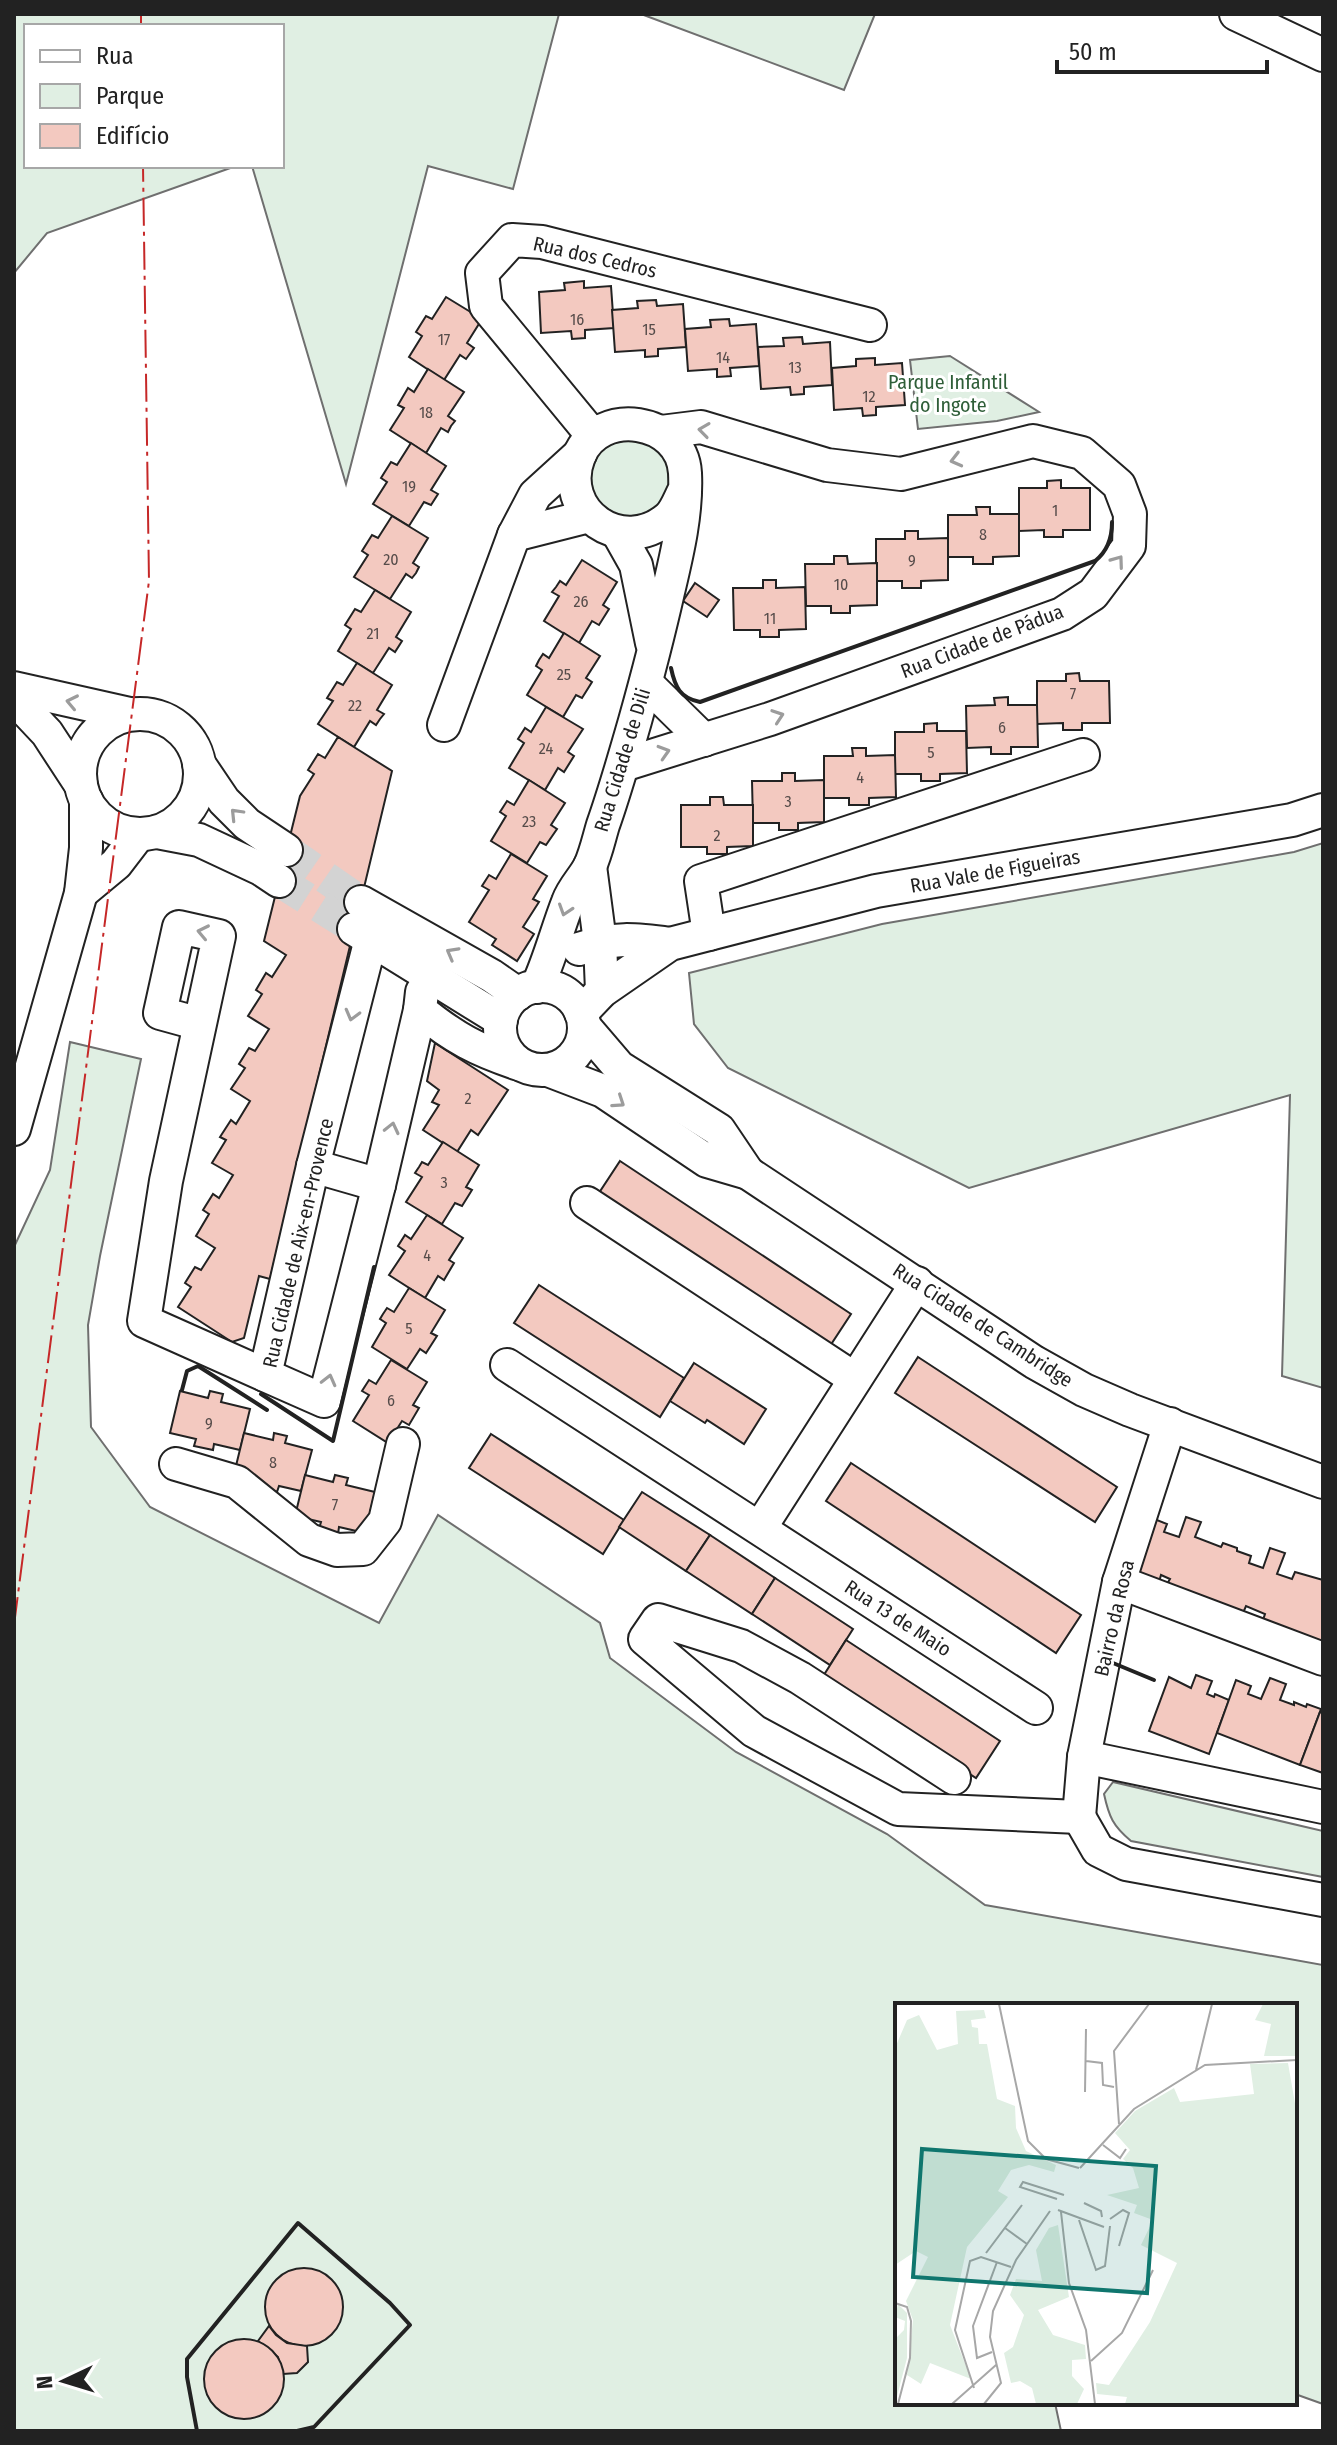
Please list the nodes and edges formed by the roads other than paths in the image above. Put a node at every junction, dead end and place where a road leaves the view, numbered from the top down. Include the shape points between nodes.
1 (1236, 14) edge
2 (1323, 55) edge
3 (870, 325) dead end
4 (661, 432) junction
5 (587, 445) junction
6 (683, 493) junction
7 (589, 516) junction
8 (618, 533) junction
9 (514, 535) junction
10 (650, 668) junction
11 (14, 688) edge
12 (14, 698) edge
13 (130, 714) junction
14 (444, 725) dead end
15 (704, 740) junction
16 (1083, 755) dead end
17 (199, 764) junction
18 (623, 765) junction
19 (83, 792) junction
20 (1323, 810) edge
21 (148, 833) junction
22 (286, 850) tunnel mouth
23 (590, 866) junction
24 (279, 881) tunnel mouth
25 (81, 893) junction
26 (362, 923) junction
27 (709, 934) junction
28 (600, 942) junction
29 (670, 944) junction
30 (425, 973) junction
31 (527, 990) junction
32 (420, 1010) junction
33 (589, 1010) junction
34 (200, 1024) dead end
35 (534, 1067) junction
36 (14, 1129) edge
37 (313, 1166) junction
38 (748, 1173) junction
39 (379, 1185) junction
40 (587, 1203) dead end
41 (917, 1283) junction
42 (507, 1365) dead end
43 (265, 1375) junction
44 (855, 1379) junction
45 (1170, 1424) junction
46 (403, 1444) dead end
47 (176, 1464) dead end
48 (1323, 1482) edge
49 (760, 1528) junction
50 (1119, 1582) junction
51 (1323, 1659) edge
52 (1036, 1708) dead end
53 (1084, 1757) junction
54 (954, 1778) dead end
55 (1323, 1807) edge
56 (1079, 1817) junction
57 (1323, 1900) edge

1 - 2 street
3 - 5 street, Rua dos Cedros via 542,242 512,240 482,273 486,306
4 - 5 street via 639,423 615,425
4 - 6 street via 677,448 685,470
15 -> 4 street, Rua Cidade de Pádua via 1062,614 1093,594 1129,546 1130,514 1119,485 1082,453 1033,441 901,474 827,465 701,427
5 - 7 street via 574,475
5 - 9 street via 535,495
6 - 8 street via 670,517 646,532
6 - 10 street, Rua Cidade de Dili via 679,547
7 - 8 street
7 - 9 street
8 - 10 street, Rua Cidade de Dili via 636,565
9 - 14 street
10 - 15 street
10 - 18 street, Rua Cidade de Dili
13 -> 11 street
12 - 19 street via 47,733
13 - 17 street via 149,714 182,730
13 - 19 street via 112,720 86,748 80,766
18 -> 15 street, Rua Cidade de Pádua
16 - 27 street via 701,881
17 - 21 street via 191,806 170,826
22 -> 17 street via 247,824
18 - 23 street, Rua Cidade de Dili
19 - 21 street via 107,825
19 - 25 street via 86,848
20 - 27 street, Rua Vale de Figueiras via 1292,820 876,891
21 -> 24 street via 199,840
21 - 25 street
23 - 28 street, Rua Cidade de Dili
23 -> 31 street, Rua Cidade de Dili via 569,898
25 - 36 street
26 - 30 street, Rua Cidade de Cambridge
31 -> 26 street, Rua Cidade de Cambridge
26 -> 37 street, Rua Cidade de Aix-en-Provence
27 - 29 street, Rua Vale de Figueiras
28 - 29 street, Rua Vale de Figueiras via 628,938
28 - 31 street, Rua Vale de Figueiras
28 - 33 street, Rua Cidade de Dili
29 - 33 street, Rua Vale de Figueiras
30 - 31 street, Rua Cidade de Cambridge
30 - 32 street, Rua Cidade de Aix-en-Provence
31 - 33 street, Rua Cidade de Cambridge via 551,987
31 - 35 street via 500,1033 503,1045
32 - 35 street, Rua Cidade de Cambridge via 457,1039
39 -> 32 street, Rua Cidade de Aix-en-Provence
33 - 35 street via 583,1039 570,1060
33 - 38 street, Rua Cidade de Cambridge via 619,1067 719,1130
34 - 43 street via 166,1181 144,1321
35 -> 38 street, Rua Cidade de Cambridge via 603,1091 707,1161
37 - 39 street
37 - 43 street, Rua Cidade de Aix-en-Provence
38 - 41 street, Rua Cidade de Cambridge
43 -> 39 street, Rua Cidade de Aix-en-Provence via 324,1401
40 - 44 street
41 - 44 street
41 - 45 street, Rua Cidade de Cambridge via 1084,1390
42 - 49 street, Rua 13 de Maio
44 - 49 street
45 - 48 street, Rua Cidade de Cambridge
45 - 50 street, Bairro da Rosa
46 - 47 street via 385,1521 363,1549 337,1550 309,1540 237,1482
49 - 52 street, Rua 13 de Maio
50 - 51 street
50 - 53 street, Bairro da Rosa
53 - 55 street
53 - 56 street, Bairro da Rosa
54 - 56 street via 741,1646 658,1620 645,1639 754,1731 898,1809
56 - 57 street via 1098,1850 1126,1864

